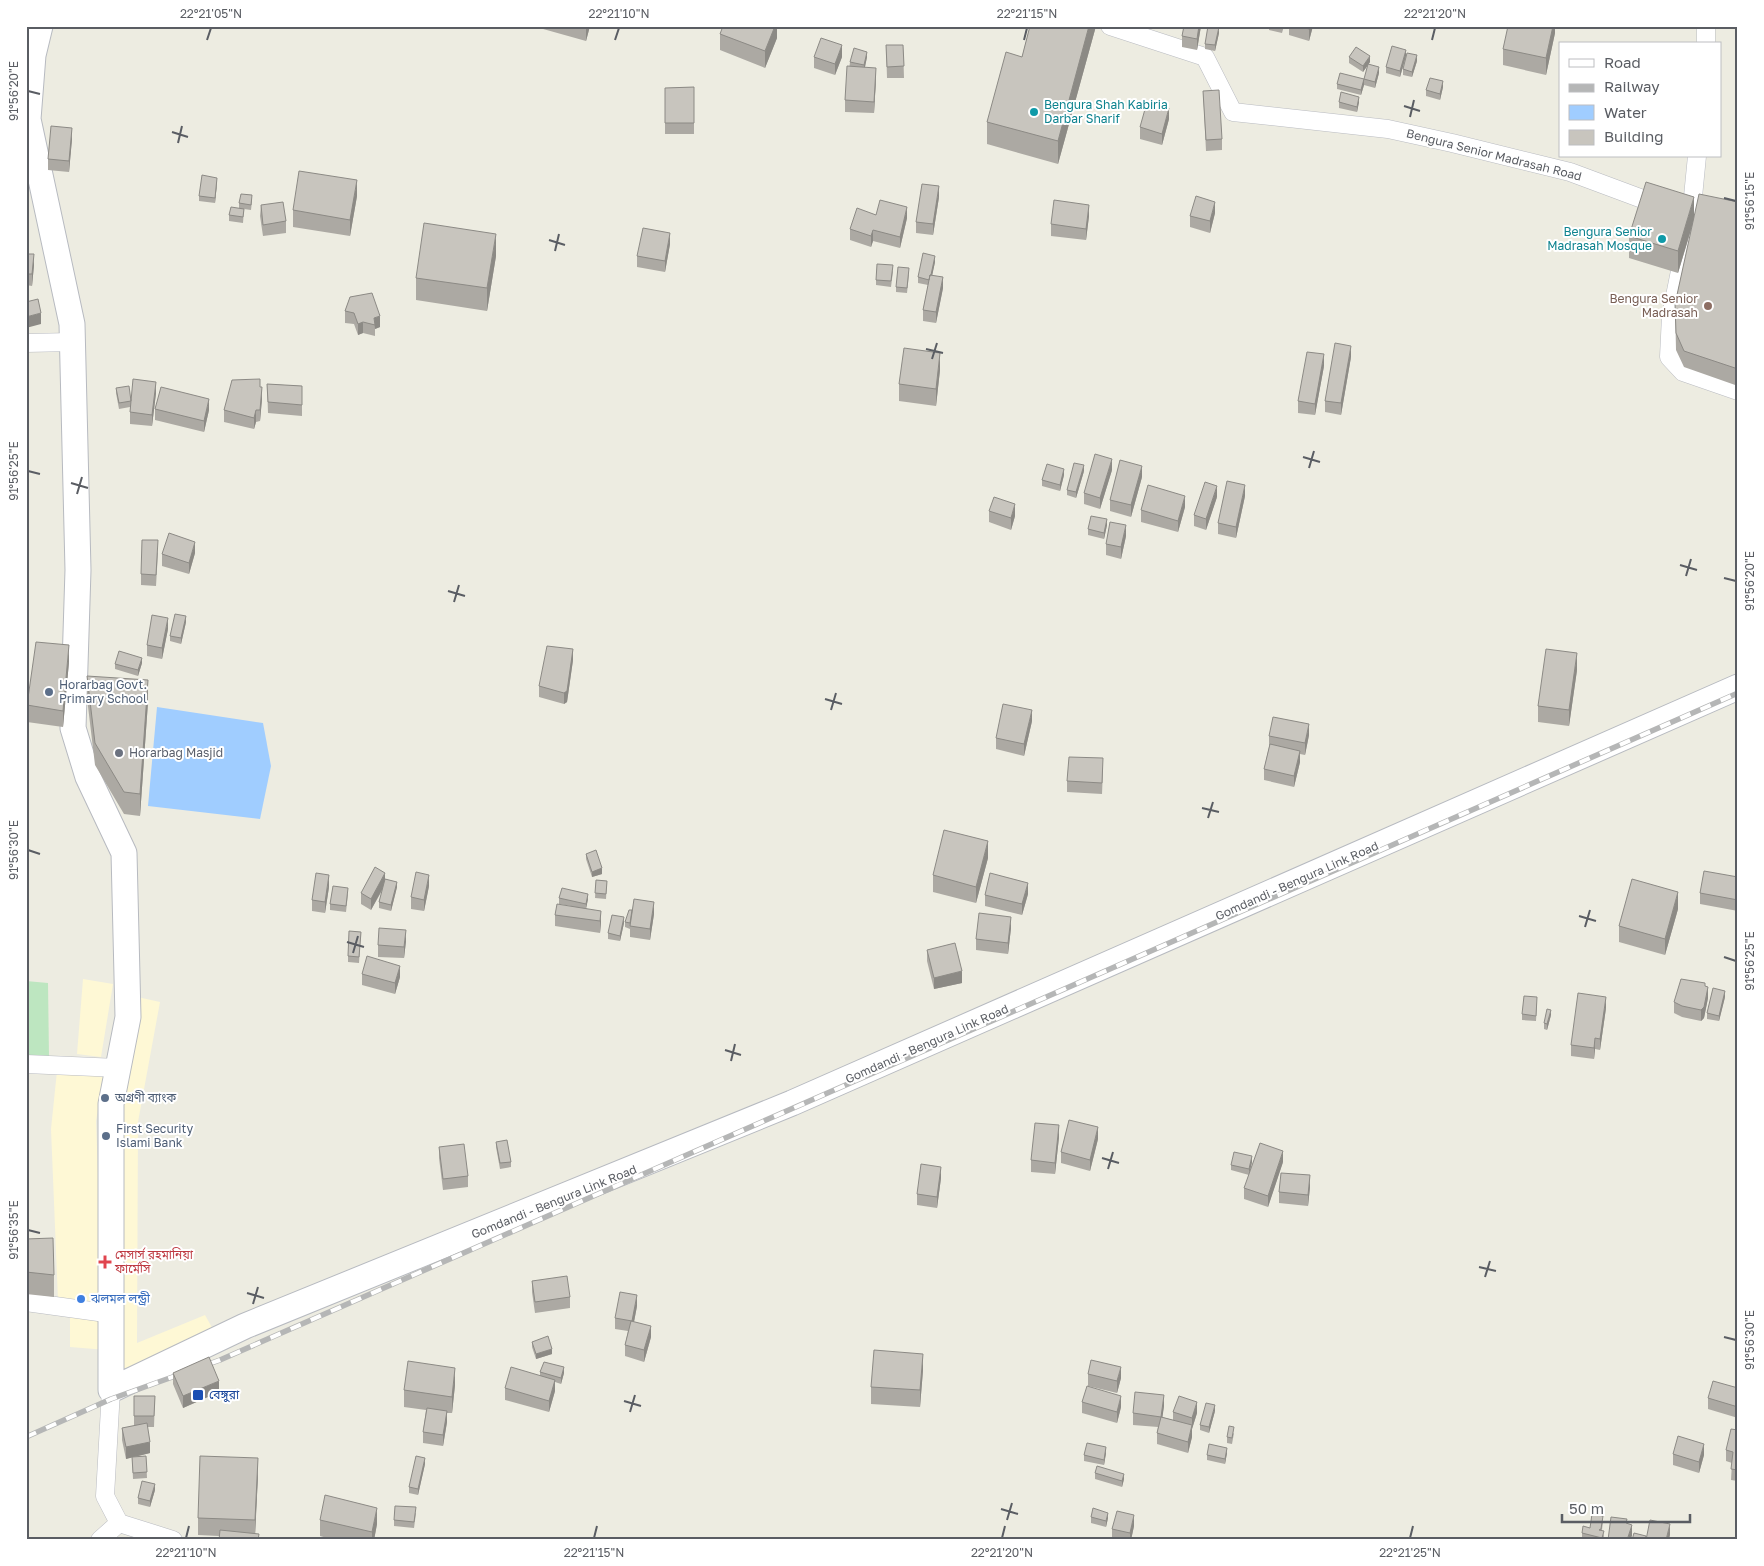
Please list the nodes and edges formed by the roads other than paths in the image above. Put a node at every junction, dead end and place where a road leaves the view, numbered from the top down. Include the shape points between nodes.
1 (40, 26) edge
2 (1110, 26) edge
3 (1706, 26) edge
4 (1706, 42) edge
5 (1697, 158) edge
6 (1691, 217) junction
7 (72, 342) junction
8 (26, 343) edge
9 (1738, 391) edge
10 (1738, 687) edge
11 (26, 1064) edge
12 (118, 1068) junction
13 (26, 1302) edge
14 (112, 1314) junction
15 (111, 1390) junction
16 (119, 1523) junction
17 (100, 1540) edge
18 (173, 1540) edge

1 - 7 main road via 28,119 72,324
2 - 6 street, Bengura Senior Madrasah Road via 1205,57 1233,112 1388,130 1452,143 1570,172
3 - 4 street
5 - 6 street
6 - 9 street via 1670,316 1670,357 1683,372
7 - 8 street
7 - 12 main road via 78,570 73,728 88,778 124,853 128,1017
10 - 15 main road, Gomdandi - Bengura Link Road via 792,1103 245,1326
11 - 12 street
12 - 14 main road via 112,1104
13 - 14 street
14 - 15 main road
15 - 16 street via 105,1496
16 - 17 street
16 - 18 street

